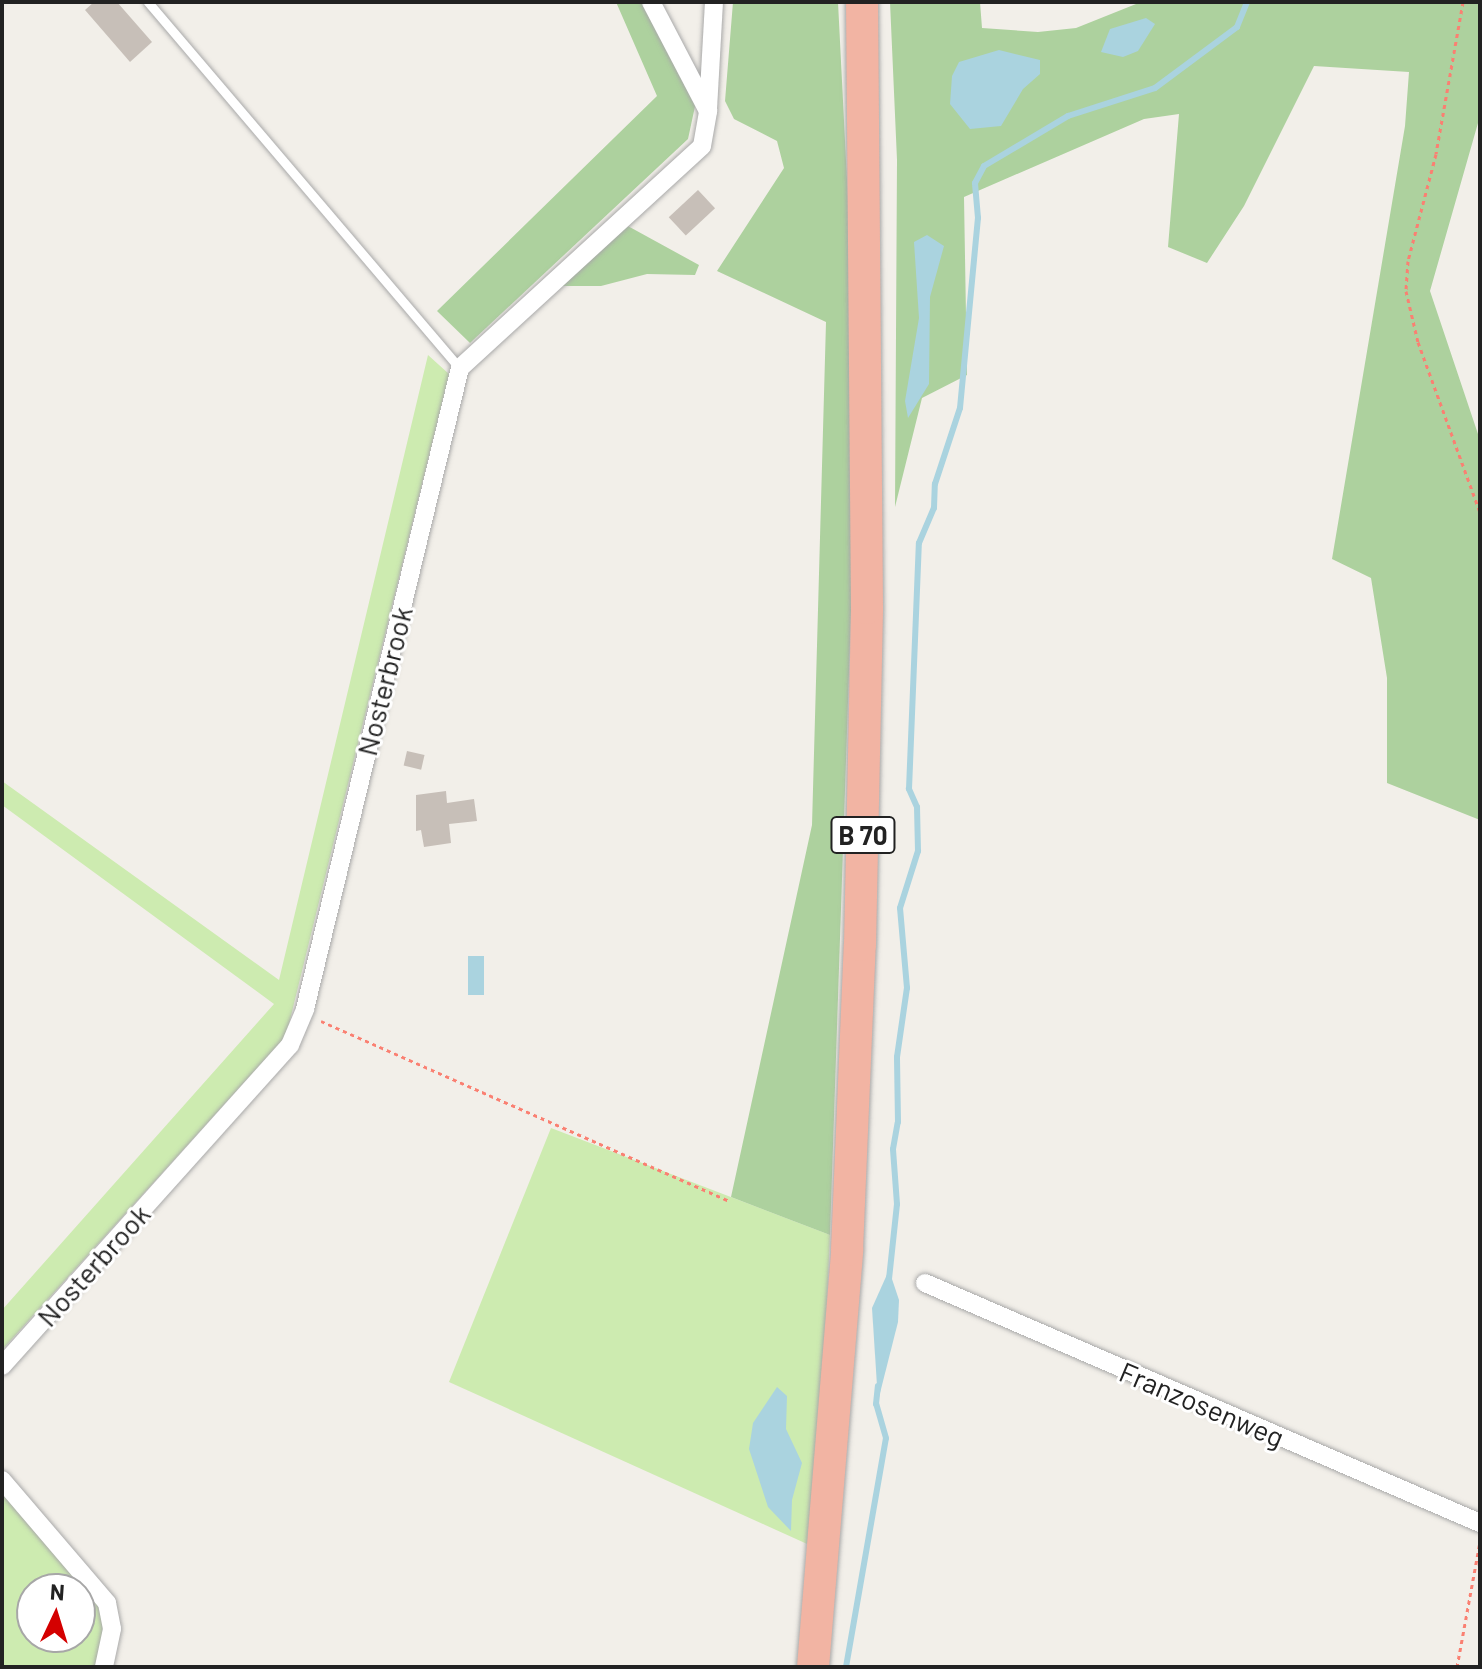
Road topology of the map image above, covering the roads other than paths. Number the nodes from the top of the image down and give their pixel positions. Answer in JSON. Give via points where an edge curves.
{"nodes":[{"id":1,"x":148,"y":2,"type":"edge"},
{"id":2,"x":651,"y":2,"type":"edge"},
{"id":3,"x":714,"y":2,"type":"edge"},
{"id":4,"x":862,"y":2,"type":"edge"},
{"id":5,"x":708,"y":111,"type":"junction"},
{"id":6,"x":460,"y":368,"type":"junction"},
{"id":7,"x":925,"y":1283,"type":"dead end"},
{"id":8,"x":2,"y":1366,"type":"edge"},
{"id":9,"x":2,"y":1480,"type":"edge"},
{"id":10,"x":1480,"y":1523,"type":"edge"},
{"id":11,"x":104,"y":1667,"type":"edge"},
{"id":12,"x":813,"y":1667,"type":"edge"}],
"edges":[{"from":1,"to":6,"type":"lane"},
{"from":2,"to":5,"type":"street"},
{"from":3,"to":5,"type":"street"},
{"from":4,"to":12,"type":"highway","number":"B 70","via":[[867,608],[860,945],[846,1265]]},
{"from":5,"to":6,"type":"street","via":[[702,146]]},
{"from":6,"to":8,"type":"street","name":"Nosterbrook","via":[[303,1014],[290,1045]]},
{"from":7,"to":10,"type":"street","name":"Franzosenweg"},
{"from":9,"to":11,"type":"street","via":[[107,1603],[112,1629]]}]}
